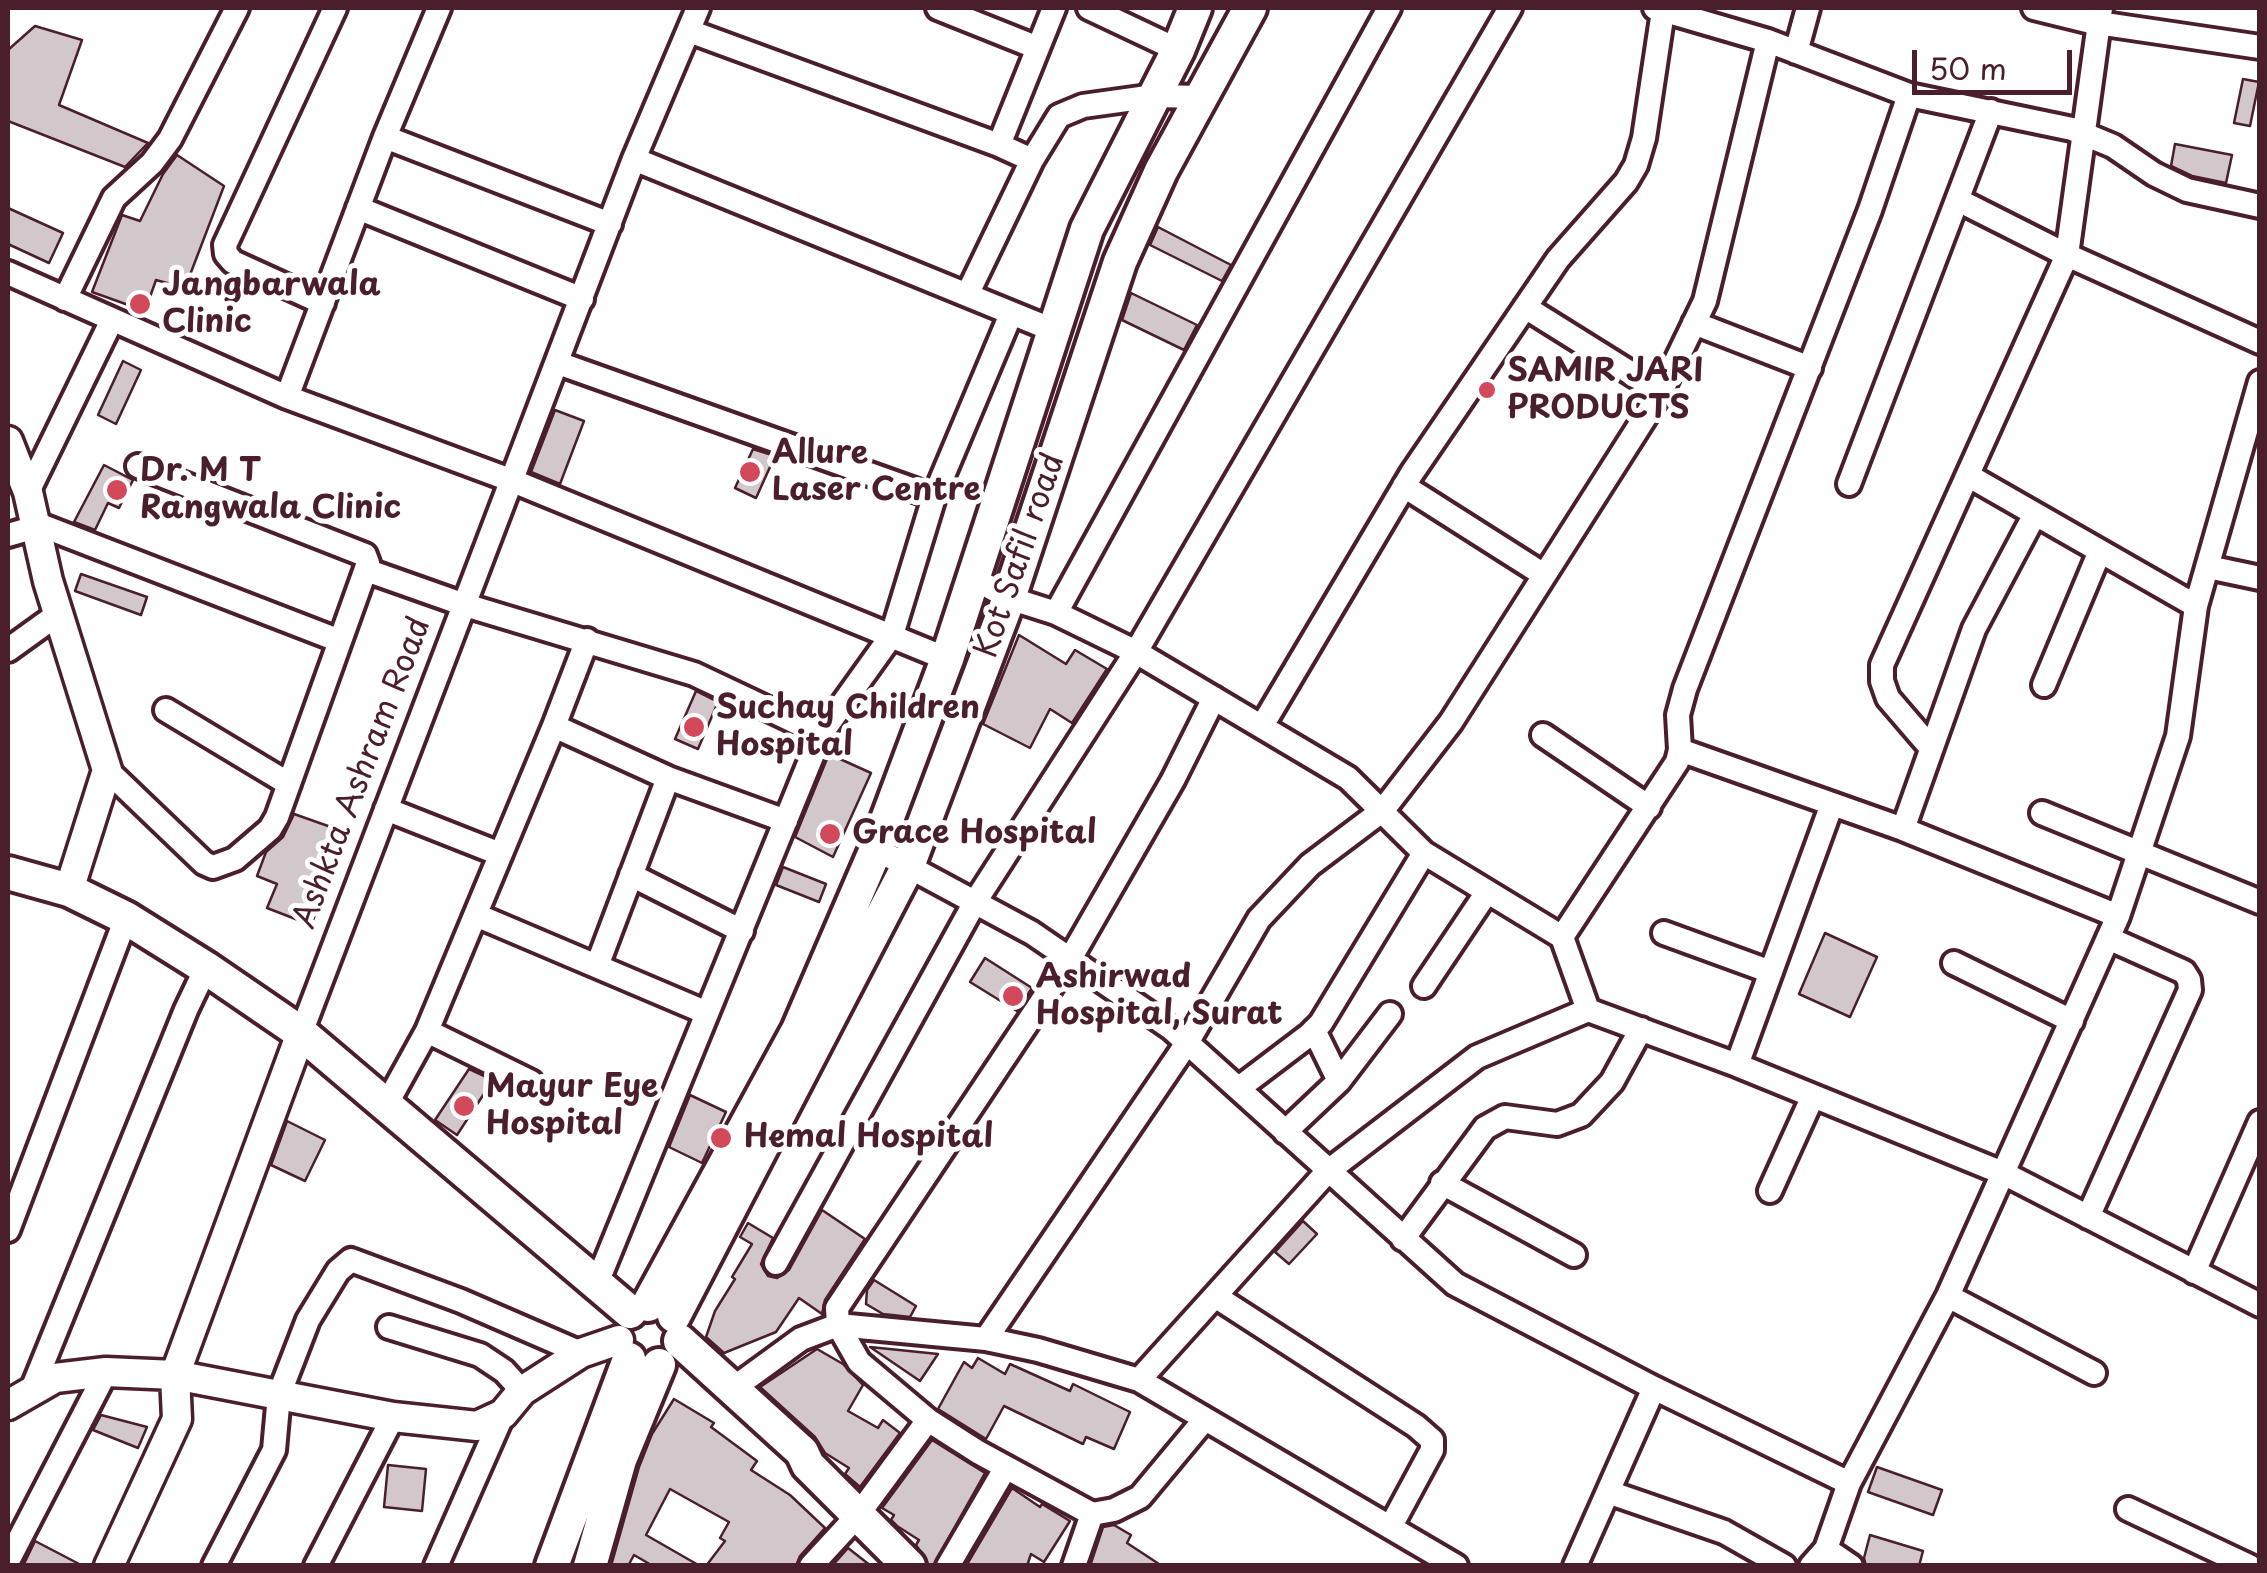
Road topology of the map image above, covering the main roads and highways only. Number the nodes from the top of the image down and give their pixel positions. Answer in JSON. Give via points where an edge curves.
{"nodes":[{"id":1,"x":1195,"y":8,"type":"edge"},
{"id":2,"x":1250,"y":8,"type":"edge"},
{"id":3,"x":8,"y":872,"type":"edge"},
{"id":4,"x":651,"y":1337,"type":"junction"},
{"id":5,"x":808,"y":1465,"type":"junction"},
{"id":6,"x":552,"y":1566,"type":"edge"},
{"id":7,"x":590,"y":1566,"type":"edge"},
{"id":8,"x":909,"y":1566,"type":"edge"}],
"edges":[{"from":1,"to":4,"type":"main road","name":"Kot Safil road","via":[[1088,229],[947,660],[876,848],[798,1030]]},
{"from":2,"to":4,"type":"main road","name":"Kot Safil road","via":[[1160,171],[1120,262],[1008,598],[908,866]]},
{"from":3,"to":4,"type":"main road","via":[[70,890],[126,918],[302,1033],[597,1283]]},
{"from":4,"to":5,"type":"main road","via":[[731,1390],[802,1452]]},
{"from":4,"to":5,"type":"main road","via":[[794,1463]]},
{"from":4,"to":6,"type":"main road","name":"Kot Safil road"},
{"from":4,"to":7,"type":"main road","name":"Kot Safil road"},
{"from":5,"to":8,"type":"main road"}]}
